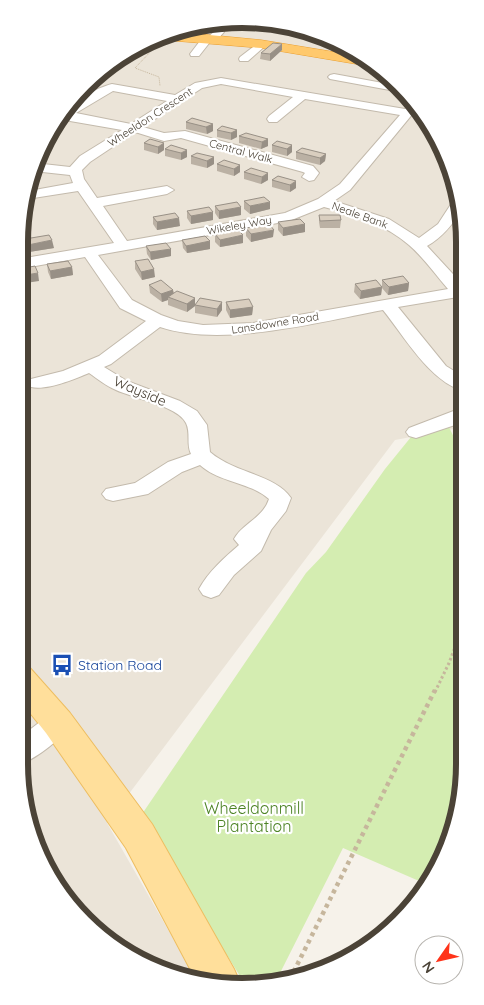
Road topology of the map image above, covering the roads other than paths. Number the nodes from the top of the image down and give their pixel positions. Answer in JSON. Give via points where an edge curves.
{"nodes":[{"id":1,"x":232,"y":29,"type":"dead end"},
{"id":2,"x":213,"y":34,"type":"edge"},
{"id":3,"x":188,"y":35,"type":"edge"},
{"id":4,"x":261,"y":44,"type":"junction"},
{"id":5,"x":195,"y":54,"type":"dead end"},
{"id":6,"x":244,"y":60,"type":"dead end"},
{"id":7,"x":355,"y":60,"type":"edge"},
{"id":8,"x":334,"y":77,"type":"dead end"},
{"id":9,"x":101,"y":81,"type":"edge"},
{"id":10,"x":109,"y":88,"type":"junction"},
{"id":11,"x":391,"y":88,"type":"edge"},
{"id":12,"x":304,"y":94,"type":"junction"},
{"id":13,"x":177,"y":99,"type":"junction"},
{"id":14,"x":409,"y":107,"type":"edge"},
{"id":15,"x":73,"y":110,"type":"edge"},
{"id":16,"x":411,"y":110,"type":"edge"},
{"id":17,"x":69,"y":115,"type":"edge"},
{"id":18,"x":273,"y":119,"type":"dead end"},
{"id":19,"x":132,"y":128,"type":"junction"},
{"id":20,"x":164,"y":137,"type":"junction"},
{"id":21,"x":176,"y":147,"type":"edge"},
{"id":22,"x":41,"y":168,"type":"edge"},
{"id":23,"x":75,"y":172,"type":"junction"},
{"id":24,"x":82,"y":186,"type":"junction"},
{"id":25,"x":345,"y":186,"type":"junction"},
{"id":26,"x":167,"y":190,"type":"dead end"},
{"id":27,"x":33,"y":194,"type":"edge"},
{"id":28,"x":323,"y":202,"type":"junction"},
{"id":29,"x":93,"y":203,"type":"junction"},
{"id":30,"x":454,"y":210,"type":"edge"},
{"id":31,"x":123,"y":245,"type":"junction"},
{"id":32,"x":418,"y":245,"type":"junction"},
{"id":33,"x":88,"y":251,"type":"junction"},
{"id":34,"x":28,"y":262,"type":"edge"},
{"id":35,"x":456,"y":286,"type":"edge"},
{"id":36,"x":456,"y":293,"type":"edge"},
{"id":37,"x":387,"y":304,"type":"junction"},
{"id":38,"x":158,"y":320,"type":"junction"},
{"id":39,"x":91,"y":366,"type":"junction"},
{"id":40,"x":456,"y":381,"type":"edge"},
{"id":41,"x":38,"y":383,"type":"dead end"},
{"id":42,"x":456,"y":418,"type":"edge"},
{"id":43,"x":416,"y":432,"type":"dead end"},
{"id":44,"x":203,"y":457,"type":"junction"},
{"id":45,"x":113,"y":494,"type":"dead end"},
{"id":46,"x":211,"y":588,"type":"dead end"},
{"id":47,"x":28,"y":688,"type":"edge"},
{"id":48,"x":58,"y":723,"type":"junction"},
{"id":49,"x":28,"y":746,"type":"edge"},
{"id":50,"x":216,"y":976,"type":"edge"}],
"edges":[{"from":1,"to":2,"type":"street"},
{"from":2,"to":3,"type":"highway"},
{"from":2,"to":4,"type":"highway"},
{"from":2,"to":5,"type":"street"},
{"from":4,"to":6,"type":"street"},
{"from":4,"to":7,"type":"highway"},
{"from":8,"to":11,"type":"street"},
{"from":9,"to":10,"type":"street"},
{"from":10,"to":13,"type":"street"},
{"from":10,"to":15,"type":"street","name":"Central Walk"},
{"from":12,"to":13,"type":"street","name":"Wheeldon Crescent","via":[[221,81],[199,85]]},
{"from":12,"to":14,"type":"street","name":"Wheeldon Crescent"},
{"from":12,"to":18,"type":"street"},
{"from":13,"to":19,"type":"street","name":"Wheeldon Crescent"},
{"from":16,"to":25,"type":"street","name":"Wikeley Way"},
{"from":17,"to":19,"type":"street","name":"Central Walk"},
{"from":19,"to":20,"type":"street","name":"Central Walk"},
{"from":19,"to":23,"type":"street","name":"Wheeldon Crescent","via":[[85,159]]},
{"from":20,"to":21,"type":"street","name":"Central Walk","via":[[162,141]]},
{"from":20,"to":25,"type":"street","name":"Central Walk","via":[[181,134],[308,169],[312,173],[302,179]]},
{"from":22,"to":23,"type":"street"},
{"from":23,"to":24,"type":"street"},
{"from":24,"to":27,"type":"street"},
{"from":24,"to":29,"type":"street"},
{"from":25,"to":28,"type":"street","name":"Wikeley Way"},
{"from":26,"to":29,"type":"street"},
{"from":28,"to":31,"type":"street","name":"Wikeley Way","via":[[288,216]]},
{"from":28,"to":32,"type":"street","name":"Neale Bank","via":[[370,217]]},
{"from":29,"to":31,"type":"street"},
{"from":30,"to":32,"type":"street","via":[[443,228]]},
{"from":31,"to":33,"type":"street","name":"Wikeley Way"},
{"from":32,"to":35,"type":"street","name":"Neale Bank"},
{"from":33,"to":34,"type":"street","name":"Wikeley Way"},
{"from":33,"to":38,"type":"street","name":"Lansdowne Road","via":[[126,304]]},
{"from":36,"to":37,"type":"street","name":"Lansdowne Road"},
{"from":37,"to":38,"type":"street","name":"Lansdowne Road","via":[[227,331],[175,326]]},
{"from":37,"to":40,"type":"street","via":[[440,370]]},
{"from":38,"to":39,"type":"street","name":"Wayside","via":[[105,360]]},
{"from":39,"to":41,"type":"street","name":"Wayside"},
{"from":39,"to":44,"type":"street","name":"Wayside","via":[[120,385],[190,415],[199,426],[199,452]]},
{"from":42,"to":43,"type":"street"},
{"from":44,"to":45,"type":"street","via":[[175,467],[141,489]]},
{"from":44,"to":46,"type":"street","via":[[226,472],[269,489],[280,498],[275,512],[252,533],[258,539],[254,545],[226,569]]},
{"from":47,"to":48,"type":"main road"},
{"from":48,"to":49,"type":"street"},
{"from":48,"to":50,"type":"main road","via":[[139,836]]}]}
